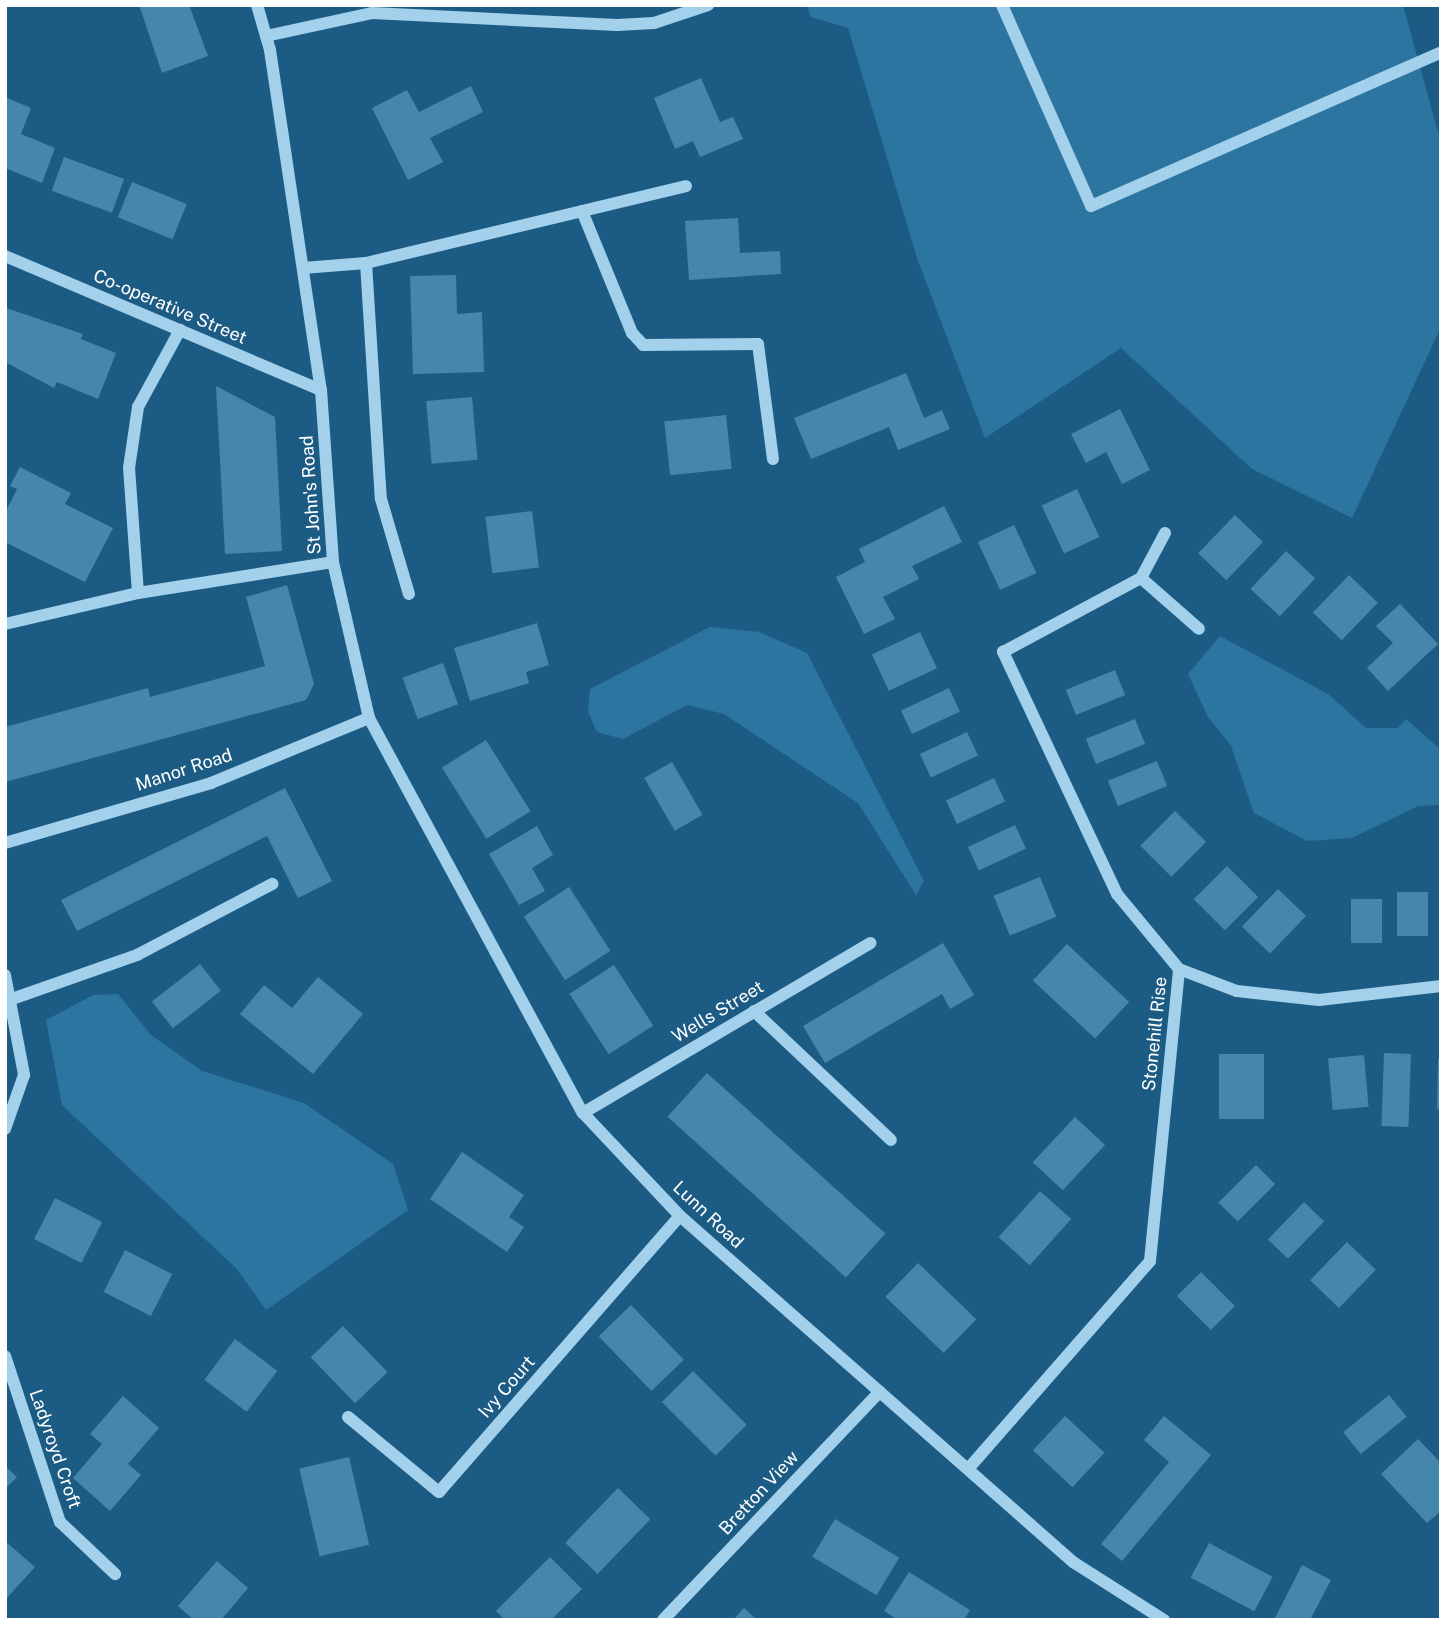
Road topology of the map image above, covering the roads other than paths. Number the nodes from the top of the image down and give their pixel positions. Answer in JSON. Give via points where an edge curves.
{"nodes":[{"id":1,"x":257,"y":5,"type":"edge"},
{"id":2,"x":708,"y":5,"type":"edge"},
{"id":3,"x":1002,"y":5,"type":"edge"},
{"id":4,"x":266,"y":36,"type":"junction"},
{"id":5,"x":1441,"y":52,"type":"edge"},
{"id":6,"x":687,"y":186,"type":"dead end"},
{"id":7,"x":582,"y":212,"type":"junction"},
{"id":8,"x":5,"y":256,"type":"edge"},
{"id":9,"x":366,"y":263,"type":"junction"},
{"id":10,"x":303,"y":268,"type":"junction"},
{"id":11,"x":180,"y":330,"type":"junction"},
{"id":12,"x":321,"y":390,"type":"junction"},
{"id":13,"x":773,"y":459,"type":"dead end"},
{"id":14,"x":1165,"y":533,"type":"dead end"},
{"id":15,"x":333,"y":562,"type":"junction"},
{"id":16,"x":1141,"y":578,"type":"junction"},
{"id":17,"x":138,"y":593,"type":"junction"},
{"id":18,"x":409,"y":594,"type":"dead end"},
{"id":19,"x":5,"y":624,"type":"edge"},
{"id":20,"x":1199,"y":629,"type":"dead end"},
{"id":21,"x":369,"y":718,"type":"junction"},
{"id":22,"x":5,"y":843,"type":"edge"},
{"id":23,"x":272,"y":884,"type":"dead end"},
{"id":24,"x":871,"y":943,"type":"dead end"},
{"id":25,"x":1179,"y":969,"type":"junction"},
{"id":26,"x":5,"y":975,"type":"edge"},
{"id":27,"x":1441,"y":986,"type":"edge"},
{"id":28,"x":12,"y":999,"type":"junction"},
{"id":29,"x":754,"y":1011,"type":"junction"},
{"id":30,"x":583,"y":1113,"type":"junction"},
{"id":31,"x":5,"y":1129,"type":"edge"},
{"id":32,"x":891,"y":1140,"type":"dead end"},
{"id":33,"x":680,"y":1216,"type":"junction"},
{"id":34,"x":5,"y":1356,"type":"edge"},
{"id":35,"x":880,"y":1391,"type":"junction"},
{"id":36,"x":348,"y":1417,"type":"dead end"},
{"id":37,"x":968,"y":1469,"type":"junction"},
{"id":38,"x":116,"y":1574,"type":"dead end"},
{"id":39,"x":663,"y":1620,"type":"edge"},
{"id":40,"x":1164,"y":1620,"type":"edge"}],
"edges":[{"from":1,"to":4,"type":"street","name":"St John's Road"},
{"from":2,"to":4,"type":"street","via":[[654,23],[617,25],[372,13]]},
{"from":3,"to":5,"type":"street","via":[[1091,206]]},
{"from":4,"to":10,"type":"street","name":"St John's Road"},
{"from":6,"to":7,"type":"street"},
{"from":7,"to":9,"type":"street"},
{"from":7,"to":13,"type":"street","via":[[632,333],[643,345],[758,344]]},
{"from":8,"to":11,"type":"street","name":"Co-operative Street"},
{"from":9,"to":10,"type":"street"},
{"from":9,"to":18,"type":"street","via":[[381,499]]},
{"from":10,"to":12,"type":"street","name":"St John's Road"},
{"from":11,"to":12,"type":"street","name":"Co-operative Street"},
{"from":11,"to":17,"type":"street","via":[[138,407],[129,468]]},
{"from":12,"to":15,"type":"street","name":"St John's Road"},
{"from":14,"to":16,"type":"street"},
{"from":15,"to":17,"type":"street"},
{"from":15,"to":21,"type":"street","name":"St John's Road"},
{"from":16,"to":20,"type":"street"},
{"from":16,"to":25,"type":"street","name":"Stonehill Rise","via":[[1003,652],[1117,894]]},
{"from":17,"to":19,"type":"street"},
{"from":21,"to":22,"type":"street","name":"Manor Road","via":[[211,783]]},
{"from":21,"to":30,"type":"street","name":"Lunn Road"},
{"from":23,"to":28,"type":"street","via":[[137,956]]},
{"from":24,"to":29,"type":"street","name":"Wells Street"},
{"from":25,"to":27,"type":"street","via":[[1237,991],[1318,1000]]},
{"from":25,"to":37,"type":"street","name":"Stonehill Rise","via":[[1150,1261]]},
{"from":26,"to":28,"type":"street"},
{"from":28,"to":31,"type":"street","via":[[24,1075]]},
{"from":29,"to":30,"type":"street","name":"Wells Street"},
{"from":29,"to":32,"type":"street"},
{"from":30,"to":33,"type":"street","name":"Lunn Road"},
{"from":33,"to":35,"type":"street","name":"Lunn Road"},
{"from":33,"to":36,"type":"street","name":"Ivy Court","via":[[439,1492]]},
{"from":34,"to":38,"type":"street","name":"Ladyroyd Croft","via":[[60,1522]]},
{"from":35,"to":37,"type":"street","name":"Lunn Road"},
{"from":35,"to":39,"type":"street","name":"Bretton View"},
{"from":37,"to":40,"type":"street","name":"Lunn Road","via":[[1073,1562]]}]}
